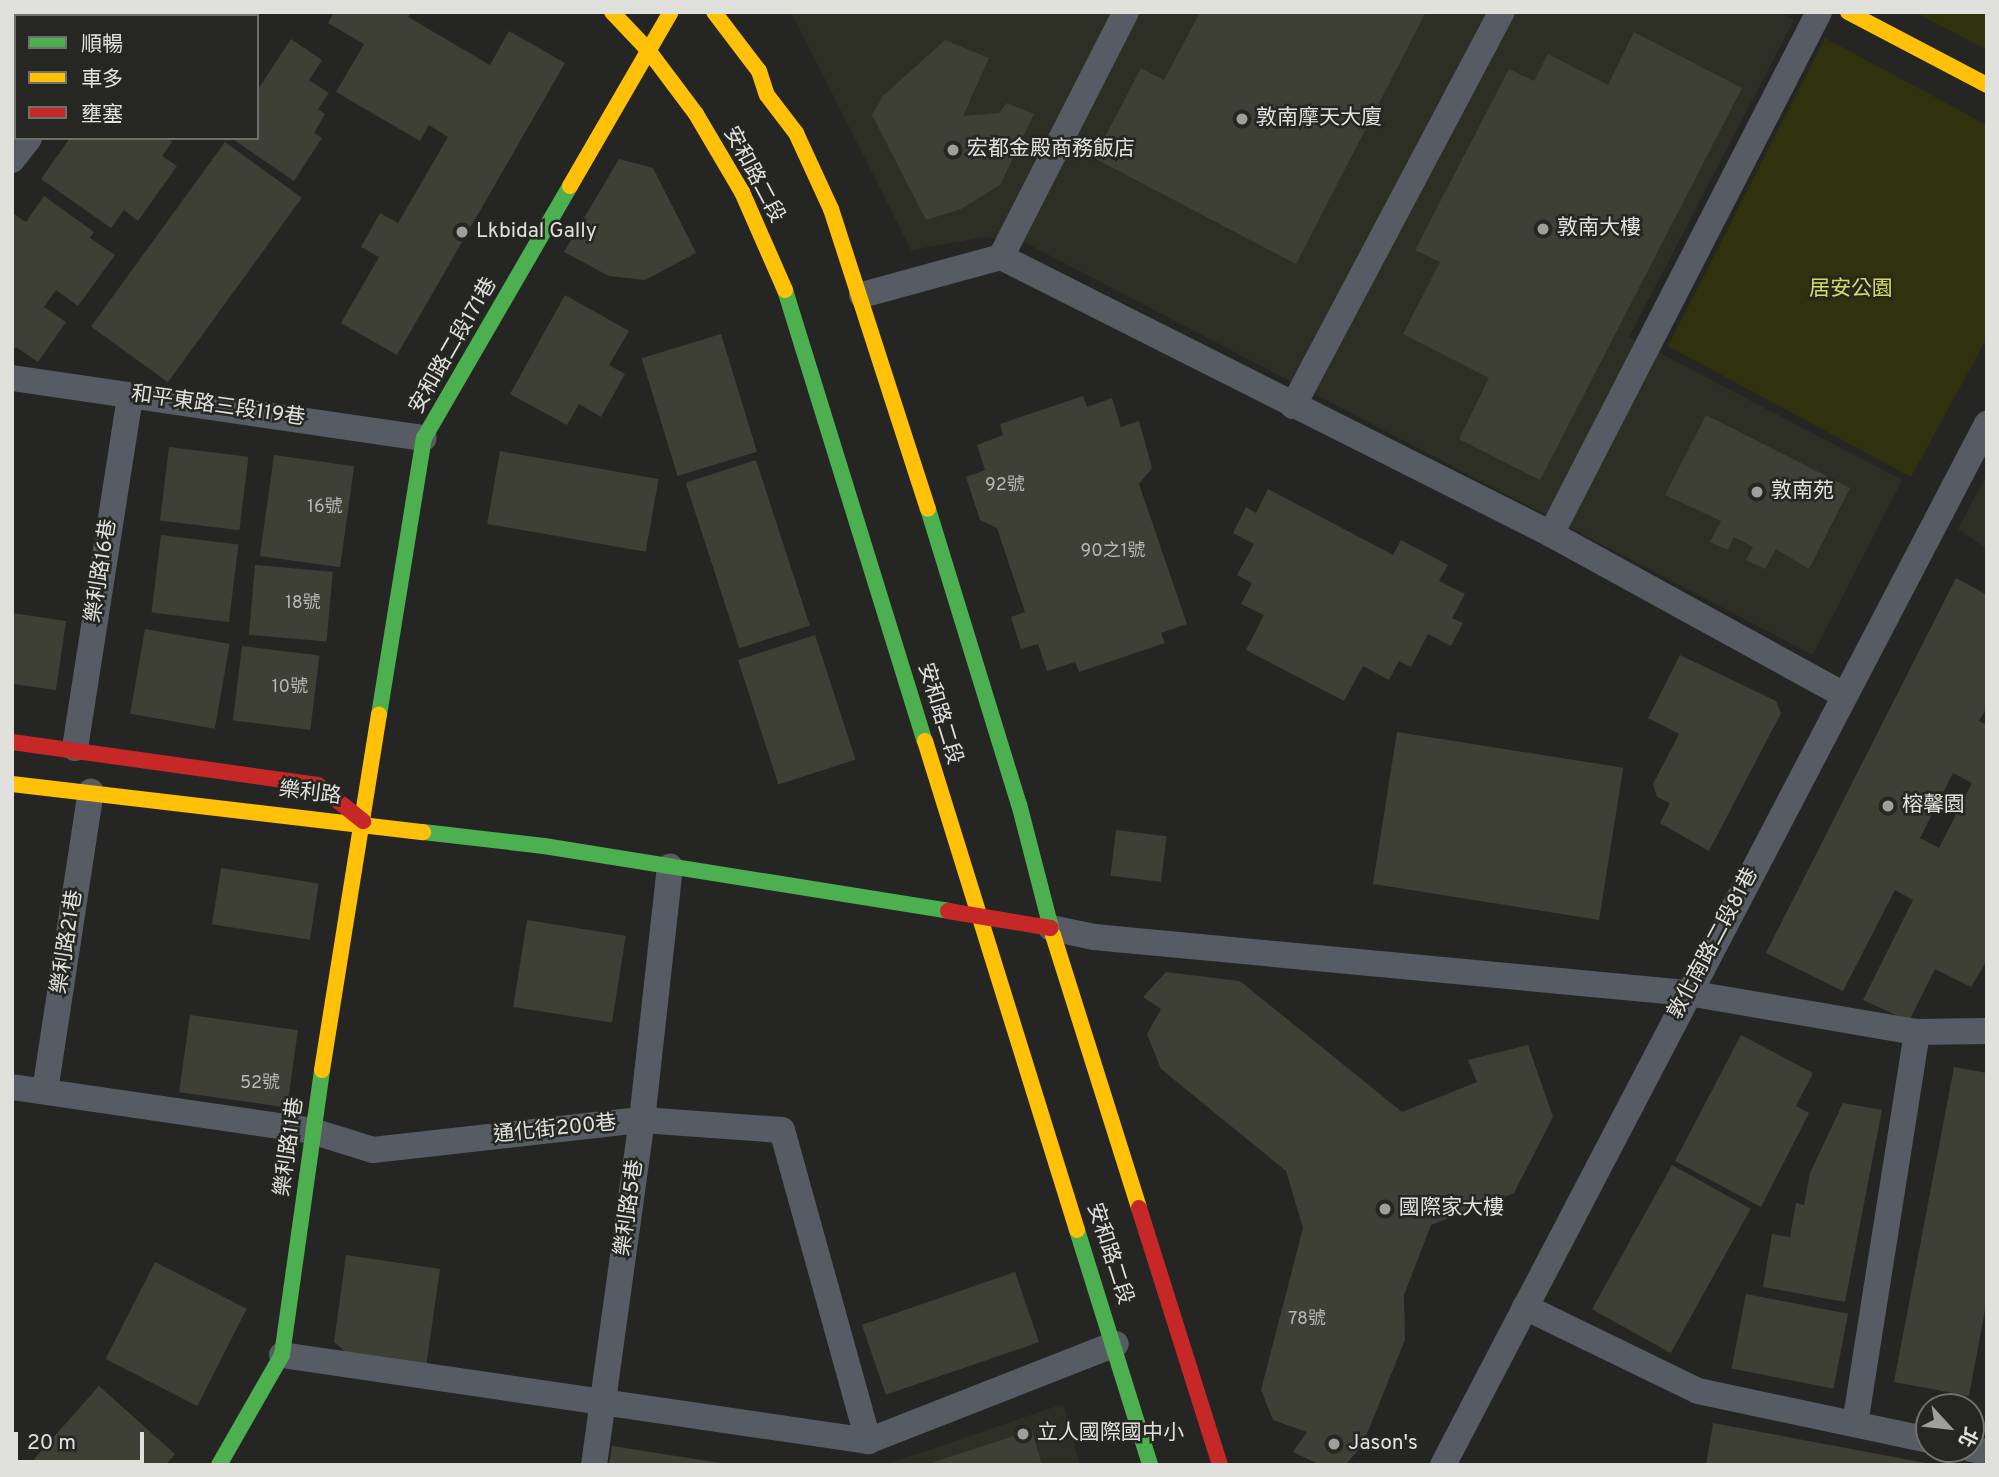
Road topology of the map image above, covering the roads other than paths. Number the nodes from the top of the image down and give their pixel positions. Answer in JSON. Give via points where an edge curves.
{"nodes":[{"id":1,"x":612,"y":12,"type":"edge"},
{"id":2,"x":671,"y":12,"type":"edge"},
{"id":3,"x":715,"y":12,"type":"edge"},
{"id":4,"x":1126,"y":12,"type":"edge"},
{"id":5,"x":1502,"y":12,"type":"edge"},
{"id":6,"x":1819,"y":12,"type":"edge"},
{"id":7,"x":1848,"y":12,"type":"edge"},
{"id":8,"x":648,"y":50,"type":"junction"},
{"id":9,"x":1987,"y":85,"type":"edge"},
{"id":10,"x":27,"y":140,"type":"edge"},
{"id":11,"x":12,"y":160,"type":"edge"},
{"id":12,"x":1002,"y":257,"type":"junction"},
{"id":13,"x":862,"y":295,"type":"junction"},
{"id":14,"x":12,"y":378,"type":"edge"},
{"id":15,"x":130,"y":395,"type":"junction"},
{"id":16,"x":1293,"y":406,"type":"junction"},
{"id":17,"x":1987,"y":424,"type":"edge"},
{"id":18,"x":424,"y":438,"type":"junction"},
{"id":19,"x":1551,"y":534,"type":"junction"},
{"id":20,"x":1844,"y":695,"type":"junction"},
{"id":21,"x":12,"y":742,"type":"edge"},
{"id":22,"x":75,"y":748,"type":"junction"},
{"id":23,"x":12,"y":784,"type":"edge"},
{"id":24,"x":91,"y":792,"type":"junction"},
{"id":25,"x":363,"y":821,"type":"junction"},
{"id":26,"x":670,"y":867,"type":"junction"},
{"id":27,"x":982,"y":920,"type":"junction"},
{"id":28,"x":1051,"y":928,"type":"junction"},
{"id":29,"x":1688,"y":993,"type":"junction"},
{"id":30,"x":1987,"y":1031,"type":"edge"},
{"id":31,"x":1917,"y":1032,"type":"junction"},
{"id":32,"x":12,"y":1087,"type":"edge"},
{"id":33,"x":45,"y":1091,"type":"junction"},
{"id":34,"x":642,"y":1120,"type":"junction"},
{"id":35,"x":312,"y":1131,"type":"junction"},
{"id":36,"x":1525,"y":1307,"type":"junction"},
{"id":37,"x":1116,"y":1344,"type":"junction"},
{"id":38,"x":282,"y":1355,"type":"junction"},
{"id":39,"x":603,"y":1405,"type":"junction"},
{"id":40,"x":1855,"y":1424,"type":"junction"},
{"id":41,"x":1915,"y":1437,"type":"edge"},
{"id":42,"x":868,"y":1441,"type":"junction"},
{"id":43,"x":219,"y":1465,"type":"edge"},
{"id":44,"x":594,"y":1465,"type":"edge"},
{"id":45,"x":1150,"y":1465,"type":"edge"},
{"id":46,"x":1220,"y":1465,"type":"edge"},
{"id":47,"x":1443,"y":1465,"type":"edge"}],
"edges":[{"from":1,"to":8,"type":"street","name":"安和路二段"},
{"from":2,"to":8,"type":"street","name":"安和路二段171巷"},
{"from":3,"to":13,"type":"street","name":"安和路二段","via":[[759,71],[767,95],[796,133],[831,209]]},
{"from":4,"to":12,"type":"lane"},
{"from":5,"to":16,"type":"lane"},
{"from":6,"to":19,"type":"lane"},
{"from":7,"to":9,"type":"street"},
{"from":8,"to":18,"type":"street","name":"安和路二段171巷"},
{"from":8,"to":27,"type":"street","name":"安和路二段","via":[[696,114],[742,192],[786,292]]},
{"from":10,"to":11,"type":"lane"},
{"from":12,"to":13,"type":"lane"},
{"from":12,"to":16,"type":"lane"},
{"from":13,"to":28,"type":"street","name":"安和路二段","via":[[1019,804]]},
{"from":14,"to":15,"type":"lane","name":"和平東路三段119巷"},
{"from":15,"to":18,"type":"lane","name":"和平東路三段119巷"},
{"from":15,"to":22,"type":"lane","name":"樂利路16巷"},
{"from":16,"to":19,"type":"lane"},
{"from":17,"to":20,"type":"lane","name":"敦化南路二段81巷"},
{"from":18,"to":25,"type":"street","name":"安和路二段171巷"},
{"from":19,"to":20,"type":"lane"},
{"from":20,"to":29,"type":"lane","name":"敦化南路二段81巷"},
{"from":21,"to":22,"type":"street","name":"樂利路"},
{"from":22,"to":25,"type":"street","name":"樂利路","via":[[318,785]]},
{"from":23,"to":24,"type":"street","name":"樂利路"},
{"from":24,"to":25,"type":"street","name":"樂利路"},
{"from":24,"to":33,"type":"lane","name":"樂利路21巷"},
{"from":25,"to":26,"type":"street"},
{"from":25,"to":35,"type":"street","name":"樂利路11巷"},
{"from":26,"to":27,"type":"street"},
{"from":26,"to":34,"type":"lane","name":"樂利路5巷"},
{"from":27,"to":28,"type":"street"},
{"from":27,"to":37,"type":"street","name":"安和路二段"},
{"from":28,"to":29,"type":"lane","via":[[1094,937]]},
{"from":28,"to":46,"type":"street","name":"安和路二段"},
{"from":29,"to":31,"type":"lane"},
{"from":29,"to":36,"type":"lane","name":"敦化南路二段81巷"},
{"from":30,"to":31,"type":"lane"},
{"from":31,"to":40,"type":"lane"},
{"from":32,"to":33,"type":"lane","name":"通化街200巷"},
{"from":33,"to":35,"type":"lane","name":"通化街200巷"},
{"from":34,"to":35,"type":"lane","name":"通化街200巷","via":[[373,1150]]},
{"from":34,"to":39,"type":"lane","name":"樂利路5巷"},
{"from":34,"to":42,"type":"lane","name":"通化街200巷","via":[[782,1130]]},
{"from":35,"to":38,"type":"street","name":"樂利路11巷"},
{"from":36,"to":40,"type":"lane","via":[[1698,1391]]},
{"from":36,"to":47,"type":"lane","name":"敦化南路二段81巷"},
{"from":37,"to":42,"type":"lane"},
{"from":37,"to":45,"type":"street","name":"安和路二段"},
{"from":38,"to":39,"type":"lane"},
{"from":38,"to":43,"type":"street","name":"樂利路11巷"},
{"from":39,"to":42,"type":"lane"},
{"from":39,"to":44,"type":"lane","name":"樂利路5巷"},
{"from":40,"to":41,"type":"lane"}]}
